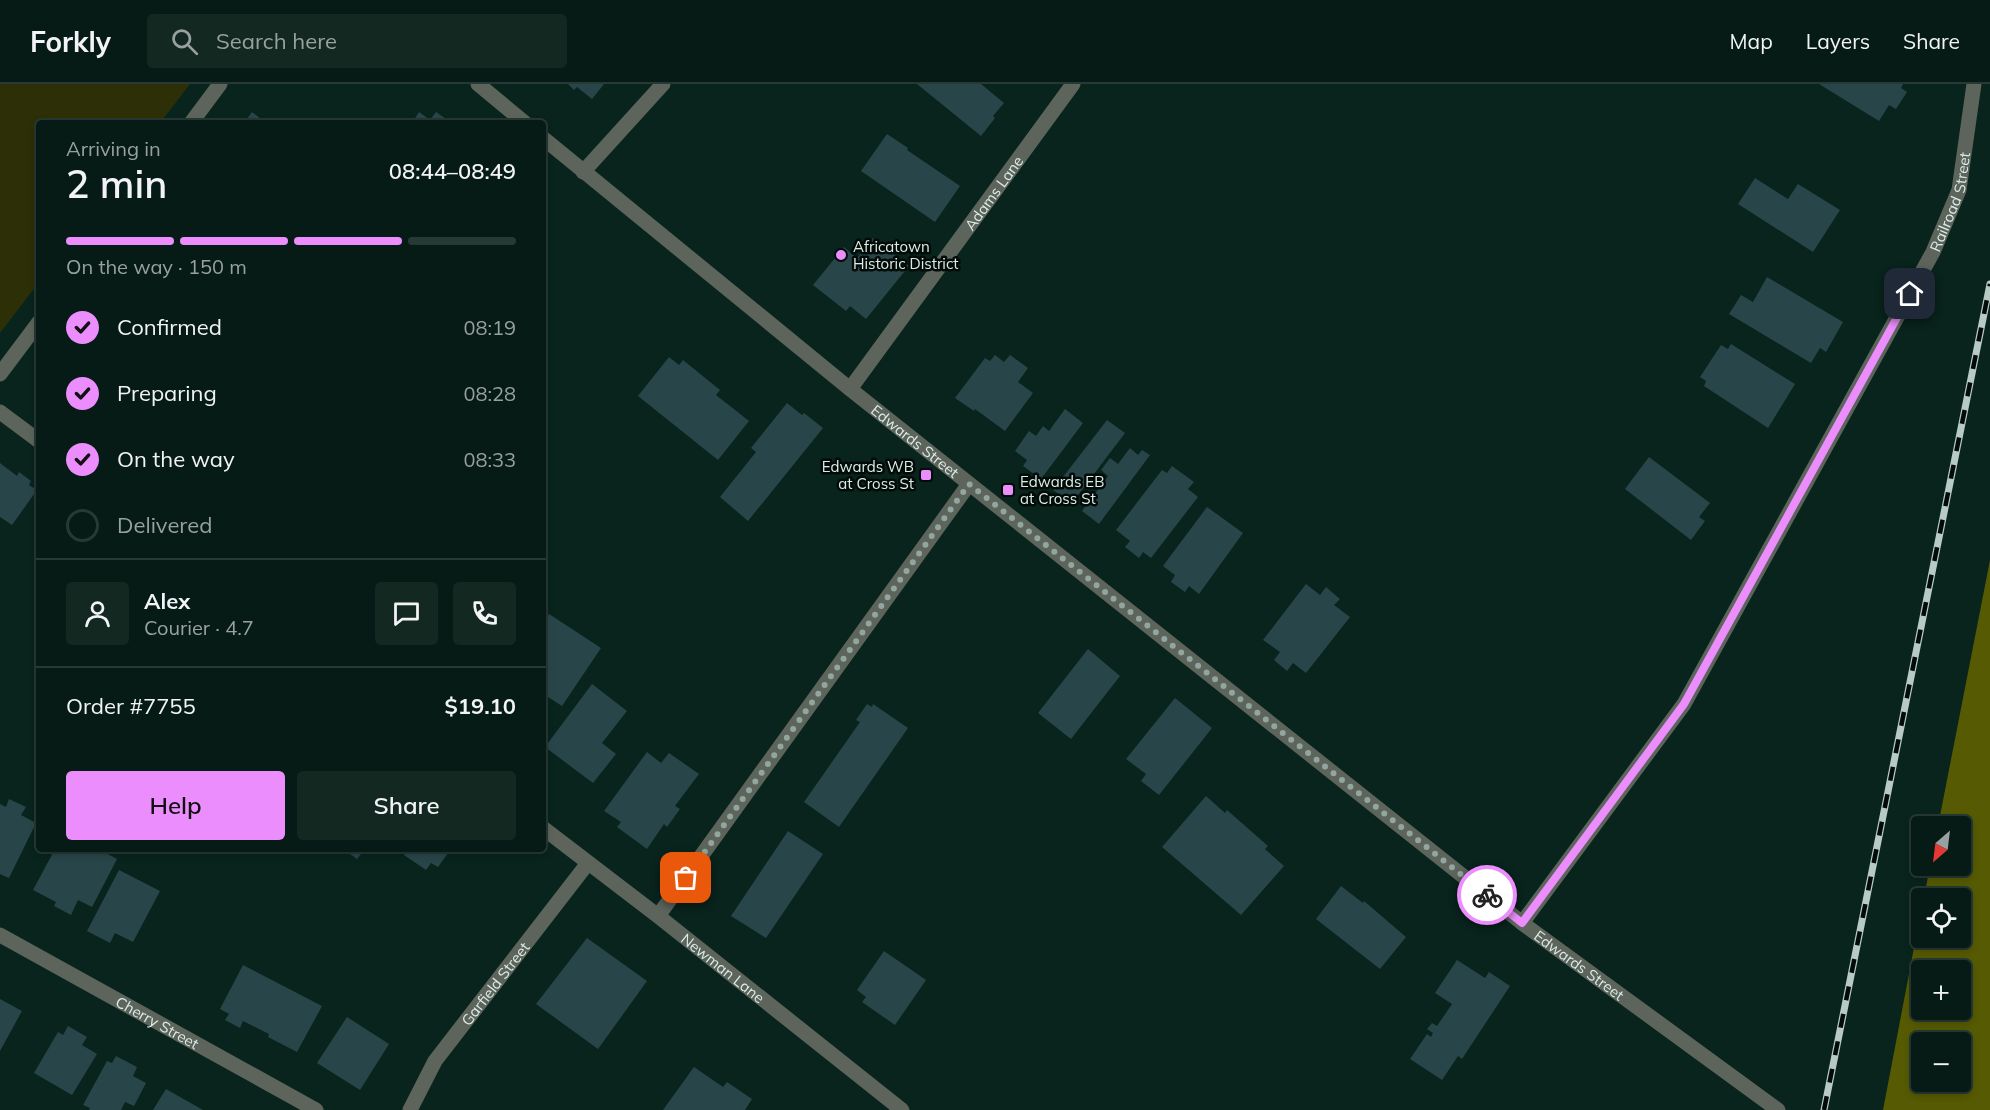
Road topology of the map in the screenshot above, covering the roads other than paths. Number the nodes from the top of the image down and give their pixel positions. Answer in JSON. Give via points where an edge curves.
{"nodes":[{"id":1,"x":220,"y":84,"type":"edge"},
{"id":2,"x":478,"y":84,"type":"edge"},
{"id":3,"x":663,"y":84,"type":"edge"},
{"id":4,"x":1073,"y":84,"type":"edge"},
{"id":5,"x":1974,"y":84,"type":"edge"},
{"id":6,"x":193,"y":120,"type":"edge"},
{"id":7,"x":521,"y":120,"type":"edge"},
{"id":8,"x":546,"y":141,"type":"edge"},
{"id":9,"x":583,"y":172,"type":"junction"},
{"id":10,"x":36,"y":326,"type":"edge"},
{"id":11,"x":0,"y":374,"type":"edge"},
{"id":12,"x":850,"y":390,"type":"junction"},
{"id":13,"x":0,"y":412,"type":"edge"},
{"id":14,"x":36,"y":439,"type":"edge"},
{"id":15,"x":969,"y":484,"type":"junction"},
{"id":16,"x":546,"y":830,"type":"edge"},
{"id":17,"x":588,"y":862,"type":"junction"},
{"id":18,"x":658,"y":916,"type":"junction"},
{"id":19,"x":1522,"y":923,"type":"junction"},
{"id":20,"x":0,"y":935,"type":"edge"},
{"id":21,"x":1773,"y":1108,"type":"edge"},
{"id":22,"x":316,"y":1110,"type":"edge"},
{"id":23,"x":410,"y":1110,"type":"edge"},
{"id":24,"x":902,"y":1110,"type":"edge"}],
"edges":[{"from":1,"to":6,"type":"street"},
{"from":2,"to":7,"type":"street"},
{"from":3,"to":9,"type":"street"},
{"from":4,"to":12,"type":"street","name":"Adams Lane"},
{"from":5,"to":19,"type":"street","name":"Railroad Street","via":[[1959,190],[1933,252],[1684,704]]},
{"from":8,"to":9,"type":"street","name":"Edwards Street"},
{"from":9,"to":12,"type":"street","name":"Edwards Street"},
{"from":10,"to":11,"type":"street"},
{"from":12,"to":15,"type":"street","name":"Edwards Street"},
{"from":13,"to":14,"type":"street"},
{"from":15,"to":18,"type":"street"},
{"from":15,"to":19,"type":"street","name":"Edwards Street"},
{"from":16,"to":17,"type":"street","name":"Newman Lane"},
{"from":17,"to":18,"type":"street","name":"Newman Lane"},
{"from":17,"to":23,"type":"street","name":"Garfield Street","via":[[435,1061]]},
{"from":18,"to":24,"type":"street","name":"Newman Lane"},
{"from":19,"to":21,"type":"street","name":"Edwards Street"},
{"from":20,"to":22,"type":"street","name":"Cherry Street"}]}
